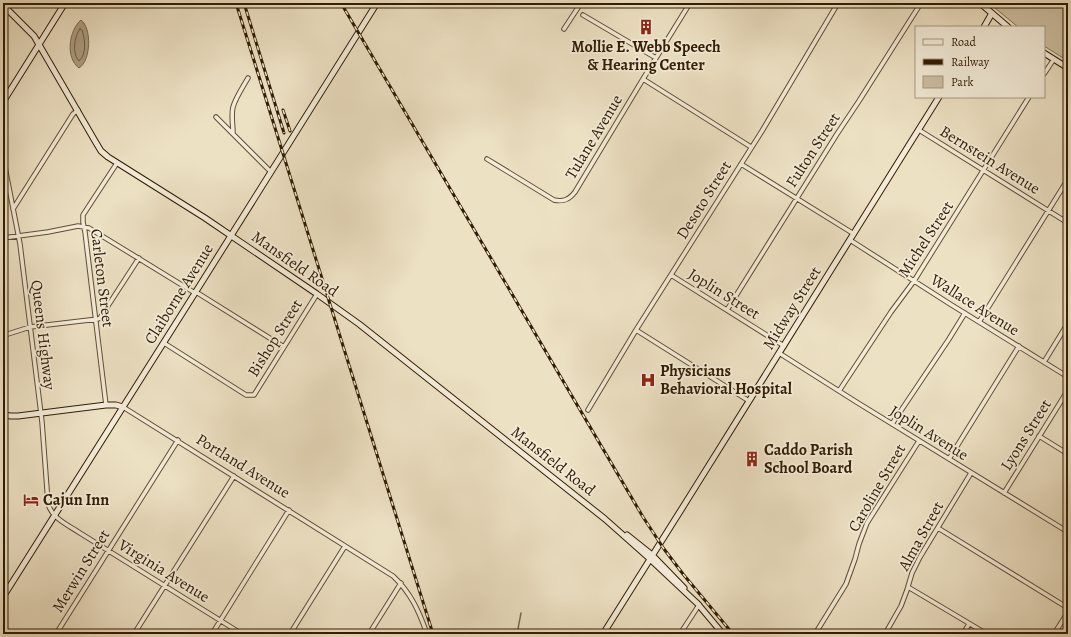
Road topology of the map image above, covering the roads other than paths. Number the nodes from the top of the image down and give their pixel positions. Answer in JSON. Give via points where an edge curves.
{"nodes":[{"id":1,"x":65,"y":3,"type":"edge"},
{"id":2,"x":377,"y":3,"type":"edge"},
{"id":3,"x":581,"y":3,"type":"edge"},
{"id":4,"x":690,"y":3,"type":"edge"},
{"id":5,"x":838,"y":3,"type":"edge"},
{"id":6,"x":921,"y":3,"type":"edge"},
{"id":7,"x":980,"y":3,"type":"edge"},
{"id":8,"x":3,"y":5,"type":"edge"},
{"id":9,"x":992,"y":14,"type":"junction"},
{"id":10,"x":583,"y":15,"type":"dead end"},
{"id":11,"x":985,"y":26,"type":"edge"},
{"id":12,"x":1007,"y":26,"type":"edge"},
{"id":13,"x":564,"y":29,"type":"dead end"},
{"id":14,"x":39,"y":44,"type":"junction"},
{"id":15,"x":1045,"y":54,"type":"edge"},
{"id":16,"x":656,"y":58,"type":"junction"},
{"id":17,"x":1054,"y":59,"type":"junction"},
{"id":18,"x":1068,"y":68,"type":"edge"},
{"id":19,"x":1045,"y":72,"type":"edge"},
{"id":20,"x":248,"y":78,"type":"dead end"},
{"id":21,"x":643,"y":79,"type":"junction"},
{"id":22,"x":939,"y":98,"type":"edge"},
{"id":23,"x":1028,"y":98,"type":"edge"},
{"id":24,"x":3,"y":102,"type":"edge"},
{"id":25,"x":78,"y":110,"type":"junction"},
{"id":26,"x":216,"y":117,"type":"dead end"},
{"id":27,"x":919,"y":130,"type":"junction"},
{"id":28,"x":233,"y":133,"type":"junction"},
{"id":29,"x":752,"y":147,"type":"junction"},
{"id":30,"x":3,"y":157,"type":"edge"},
{"id":31,"x":487,"y":159,"type":"dead end"},
{"id":32,"x":117,"y":163,"type":"junction"},
{"id":33,"x":741,"y":164,"type":"junction"},
{"id":34,"x":984,"y":171,"type":"junction"},
{"id":35,"x":271,"y":172,"type":"junction"},
{"id":36,"x":1068,"y":179,"type":"edge"},
{"id":37,"x":797,"y":198,"type":"junction"},
{"id":38,"x":13,"y":209,"type":"junction"},
{"id":39,"x":1049,"y":210,"type":"junction"},
{"id":40,"x":1068,"y":223,"type":"edge"},
{"id":41,"x":84,"y":226,"type":"junction"},
{"id":42,"x":854,"y":234,"type":"junction"},
{"id":43,"x":231,"y":235,"type":"junction"},
{"id":44,"x":18,"y":236,"type":"junction"},
{"id":45,"x":3,"y":238,"type":"edge"},
{"id":46,"x":850,"y":240,"type":"junction"},
{"id":47,"x":139,"y":258,"type":"junction"},
{"id":48,"x":671,"y":275,"type":"junction"},
{"id":49,"x":914,"y":281,"type":"junction"},
{"id":50,"x":196,"y":293,"type":"junction"},
{"id":51,"x":317,"y":294,"type":"junction"},
{"id":52,"x":727,"y":310,"type":"junction"},
{"id":53,"x":965,"y":313,"type":"junction"},
{"id":54,"x":95,"y":319,"type":"junction"},
{"id":55,"x":979,"y":322,"type":"junction"},
{"id":56,"x":1068,"y":323,"type":"edge"},
{"id":57,"x":30,"y":327,"type":"junction"},
{"id":58,"x":636,"y":330,"type":"junction"},
{"id":59,"x":8,"y":334,"type":"dead end"},
{"id":60,"x":164,"y":343,"type":"junction"},
{"id":61,"x":784,"y":346,"type":"junction"},
{"id":62,"x":1019,"y":346,"type":"junction"},
{"id":63,"x":284,"y":347,"type":"junction"},
{"id":64,"x":779,"y":353,"type":"junction"},
{"id":65,"x":1044,"y":362,"type":"junction"},
{"id":66,"x":1068,"y":377,"type":"edge"},
{"id":67,"x":1068,"y":390,"type":"edge"},
{"id":68,"x":838,"y":391,"type":"junction"},
{"id":69,"x":749,"y":401,"type":"junction"},
{"id":70,"x":106,"y":405,"type":"junction"},
{"id":71,"x":123,"y":406,"type":"junction"},
{"id":72,"x":588,"y":410,"type":"dead end"},
{"id":73,"x":41,"y":413,"type":"junction"},
{"id":74,"x":3,"y":415,"type":"edge"},
{"id":75,"x":892,"y":424,"type":"junction"},
{"id":76,"x":1040,"y":436,"type":"junction"},
{"id":77,"x":178,"y":440,"type":"junction"},
{"id":78,"x":919,"y":441,"type":"junction"},
{"id":79,"x":1068,"y":454,"type":"edge"},
{"id":80,"x":949,"y":459,"type":"junction"},
{"id":81,"x":972,"y":473,"type":"junction"},
{"id":82,"x":234,"y":476,"type":"junction"},
{"id":83,"x":1004,"y":493,"type":"junction"},
{"id":84,"x":289,"y":510,"type":"junction"},
{"id":85,"x":54,"y":516,"type":"junction"},
{"id":86,"x":938,"y":528,"type":"junction"},
{"id":87,"x":1068,"y":532,"type":"edge"},
{"id":88,"x":345,"y":546,"type":"junction"},
{"id":89,"x":108,"y":550,"type":"junction"},
{"id":90,"x":651,"y":557,"type":"junction"},
{"id":91,"x":401,"y":583,"type":"junction"},
{"id":92,"x":164,"y":586,"type":"junction"},
{"id":93,"x":908,"y":587,"type":"junction"},
{"id":94,"x":3,"y":597,"type":"edge"},
{"id":95,"x":699,"y":605,"type":"junction"},
{"id":96,"x":1068,"y":608,"type":"edge"},
{"id":97,"x":1068,"y":612,"type":"edge"},
{"id":98,"x":220,"y":621,"type":"junction"},
{"id":99,"x":969,"y":624,"type":"junction"},
{"id":100,"x":56,"y":634,"type":"edge"},
{"id":101,"x":134,"y":634,"type":"edge"},
{"id":102,"x":212,"y":634,"type":"edge"},
{"id":103,"x":242,"y":634,"type":"edge"},
{"id":104,"x":290,"y":634,"type":"edge"},
{"id":105,"x":369,"y":634,"type":"edge"},
{"id":106,"x":427,"y":634,"type":"edge"},
{"id":107,"x":603,"y":634,"type":"edge"},
{"id":108,"x":680,"y":634,"type":"edge"},
{"id":109,"x":723,"y":634,"type":"edge"},
{"id":110,"x":815,"y":634,"type":"edge"},
{"id":111,"x":885,"y":634,"type":"edge"},
{"id":112,"x":963,"y":634,"type":"edge"},
{"id":113,"x":987,"y":634,"type":"edge"},
{"id":114,"x":1054,"y":634,"type":"edge"}],
"edges":[{"from":1,"to":14,"type":"street"},
{"from":2,"to":35,"type":"street","name":"Claiborne Avenue"},
{"from":3,"to":13,"type":"street"},
{"from":4,"to":16,"type":"street","name":"Tulane Avenue"},
{"from":5,"to":29,"type":"street","name":"Desoto Street"},
{"from":6,"to":37,"type":"street","name":"Fulton Street"},
{"from":7,"to":9,"type":"street"},
{"from":8,"to":14,"type":"street","name":"Mansfield Road"},
{"from":9,"to":11,"type":"street"},
{"from":9,"to":12,"type":"street"},
{"from":10,"to":16,"type":"street"},
{"from":14,"to":24,"type":"street"},
{"from":14,"to":25,"type":"street","name":"Mansfield Road"},
{"from":15,"to":17,"type":"street"},
{"from":16,"to":21,"type":"street","name":"Tulane Avenue"},
{"from":17,"to":18,"type":"street"},
{"from":17,"to":19,"type":"street"},
{"from":20,"to":28,"type":"street","via":[[233,107]]},
{"from":21,"to":29,"type":"street"},
{"from":21,"to":31,"type":"street","name":"Tulane Avenue","via":[[572,197],[559,201],[550,198]]},
{"from":22,"to":27,"type":"street","name":"Midway Street"},
{"from":23,"to":34,"type":"street","name":"Michel Street"},
{"from":25,"to":32,"type":"street","name":"Mansfield Road","via":[[101,150]]},
{"from":25,"to":38,"type":"street"},
{"from":26,"to":28,"type":"street"},
{"from":27,"to":34,"type":"street","name":"Bernstein Avenue"},
{"from":27,"to":42,"type":"street","name":"Midway Street"},
{"from":28,"to":35,"type":"street"},
{"from":29,"to":33,"type":"street","name":"Desoto Street"},
{"from":30,"to":38,"type":"street","name":"Queens Highway"},
{"from":32,"to":41,"type":"street","name":"Carleton Street","via":[[84,215]]},
{"from":32,"to":43,"type":"street","name":"Mansfield Road"},
{"from":33,"to":37,"type":"street"},
{"from":33,"to":48,"type":"street","name":"Desoto Street"},
{"from":34,"to":39,"type":"street","name":"Bernstein Avenue"},
{"from":34,"to":49,"type":"street","name":"Michel Street"},
{"from":35,"to":43,"type":"street","name":"Claiborne Avenue"},
{"from":36,"to":39,"type":"street"},
{"from":37,"to":42,"type":"street"},
{"from":37,"to":52,"type":"street","name":"Fulton Street"},
{"from":38,"to":44,"type":"street","name":"Queens Highway"},
{"from":39,"to":40,"type":"street","name":"Bernstein Avenue"},
{"from":39,"to":55,"type":"street"},
{"from":41,"to":44,"type":"street"},
{"from":41,"to":47,"type":"street"},
{"from":41,"to":54,"type":"street","name":"Carleton Street"},
{"from":42,"to":46,"type":"street","name":"Midway Street"},
{"from":43,"to":50,"type":"street","name":"Claiborne Avenue"},
{"from":43,"to":51,"type":"street","name":"Mansfield Road"},
{"from":44,"to":45,"type":"street"},
{"from":44,"to":57,"type":"street","name":"Queens Highway"},
{"from":46,"to":49,"type":"street","name":"Wallace Avenue"},
{"from":46,"to":61,"type":"street","name":"Midway Street"},
{"from":47,"to":50,"type":"street"},
{"from":47,"to":54,"type":"street","via":[[103,315]]},
{"from":48,"to":52,"type":"street","name":"Joplin Street"},
{"from":48,"to":58,"type":"street","name":"Desoto Street"},
{"from":49,"to":53,"type":"street","name":"Wallace Avenue"},
{"from":49,"to":68,"type":"street","name":"Michel Street"},
{"from":50,"to":60,"type":"street","name":"Claiborne Avenue"},
{"from":50,"to":63,"type":"street"},
{"from":51,"to":63,"type":"street","name":"Bishop Street"},
{"from":51,"to":90,"type":"street","name":"Mansfield Road","via":[[618,528]]},
{"from":52,"to":61,"type":"street","name":"Joplin Street"},
{"from":53,"to":55,"type":"street","name":"Wallace Avenue"},
{"from":53,"to":75,"type":"street"},
{"from":54,"to":57,"type":"street"},
{"from":54,"to":70,"type":"street","name":"Carleton Street"},
{"from":55,"to":62,"type":"street","name":"Wallace Avenue"},
{"from":56,"to":65,"type":"street"},
{"from":57,"to":59,"type":"street"},
{"from":57,"to":73,"type":"street","name":"Queens Highway"},
{"from":58,"to":69,"type":"street"},
{"from":58,"to":72,"type":"street","name":"Desoto Street"},
{"from":60,"to":63,"type":"street","name":"Bishop Street","via":[[246,395],[254,395]]},
{"from":60,"to":71,"type":"street","name":"Claiborne Avenue"},
{"from":61,"to":64,"type":"street","name":"Midway Street"},
{"from":62,"to":65,"type":"street","name":"Wallace Avenue"},
{"from":62,"to":80,"type":"street"},
{"from":64,"to":68,"type":"street","name":"Joplin Avenue"},
{"from":64,"to":69,"type":"street","name":"Midway Street"},
{"from":65,"to":66,"type":"street","name":"Wallace Avenue"},
{"from":67,"to":76,"type":"street","name":"Lyons Street"},
{"from":68,"to":75,"type":"street","name":"Joplin Avenue"},
{"from":69,"to":90,"type":"street","name":"Midway Street"},
{"from":70,"to":71,"type":"street","name":"Portland Avenue"},
{"from":70,"to":73,"type":"street","name":"Portland Avenue"},
{"from":71,"to":77,"type":"street","name":"Portland Avenue"},
{"from":71,"to":85,"type":"street","name":"Claiborne Avenue"},
{"from":73,"to":74,"type":"street","name":"Portland Avenue"},
{"from":73,"to":85,"type":"street","name":"Queens Highway","via":[[48,503]]},
{"from":75,"to":78,"type":"street","name":"Joplin Avenue"},
{"from":76,"to":79,"type":"street"},
{"from":76,"to":83,"type":"street","name":"Lyons Street"},
{"from":77,"to":82,"type":"street","name":"Portland Avenue"},
{"from":77,"to":89,"type":"street","name":"Merwin Street"},
{"from":78,"to":80,"type":"street","name":"Joplin Avenue"},
{"from":78,"to":110,"type":"street","name":"Caroline Street","via":[[867,523],[846,584]]},
{"from":80,"to":81,"type":"street","name":"Joplin Avenue"},
{"from":81,"to":83,"type":"street","name":"Joplin Avenue"},
{"from":81,"to":86,"type":"street","name":"Alma Street"},
{"from":82,"to":84,"type":"street","name":"Portland Avenue"},
{"from":82,"to":92,"type":"street"},
{"from":83,"to":87,"type":"street","name":"Joplin Avenue"},
{"from":84,"to":88,"type":"street","name":"Portland Avenue"},
{"from":84,"to":98,"type":"street"},
{"from":85,"to":89,"type":"street","name":"Virginia Avenue"},
{"from":85,"to":94,"type":"street","name":"Claiborne Avenue"},
{"from":86,"to":93,"type":"street","name":"Alma Street","via":[[920,557]]},
{"from":86,"to":96,"type":"street"},
{"from":88,"to":91,"type":"street","name":"Portland Avenue"},
{"from":88,"to":104,"type":"street"},
{"from":89,"to":92,"type":"street","name":"Virginia Avenue"},
{"from":89,"to":100,"type":"street","name":"Merwin Street"},
{"from":90,"to":95,"type":"street","name":"Mansfield Road","via":[[679,581]]},
{"from":90,"to":107,"type":"street","name":"Midway Street"},
{"from":91,"to":105,"type":"street"},
{"from":91,"to":106,"type":"street","name":"Portland Avenue","via":[[412,598]]},
{"from":92,"to":98,"type":"street","name":"Virginia Avenue"},
{"from":92,"to":101,"type":"street"},
{"from":93,"to":99,"type":"street"},
{"from":93,"to":111,"type":"street","name":"Alma Street","via":[[898,613]]},
{"from":95,"to":108,"type":"street"},
{"from":95,"to":109,"type":"street","name":"Mansfield Road"},
{"from":97,"to":114,"type":"street"},
{"from":98,"to":102,"type":"street"},
{"from":98,"to":103,"type":"street","name":"Virginia Avenue"},
{"from":99,"to":112,"type":"street"},
{"from":99,"to":113,"type":"street"}]}
